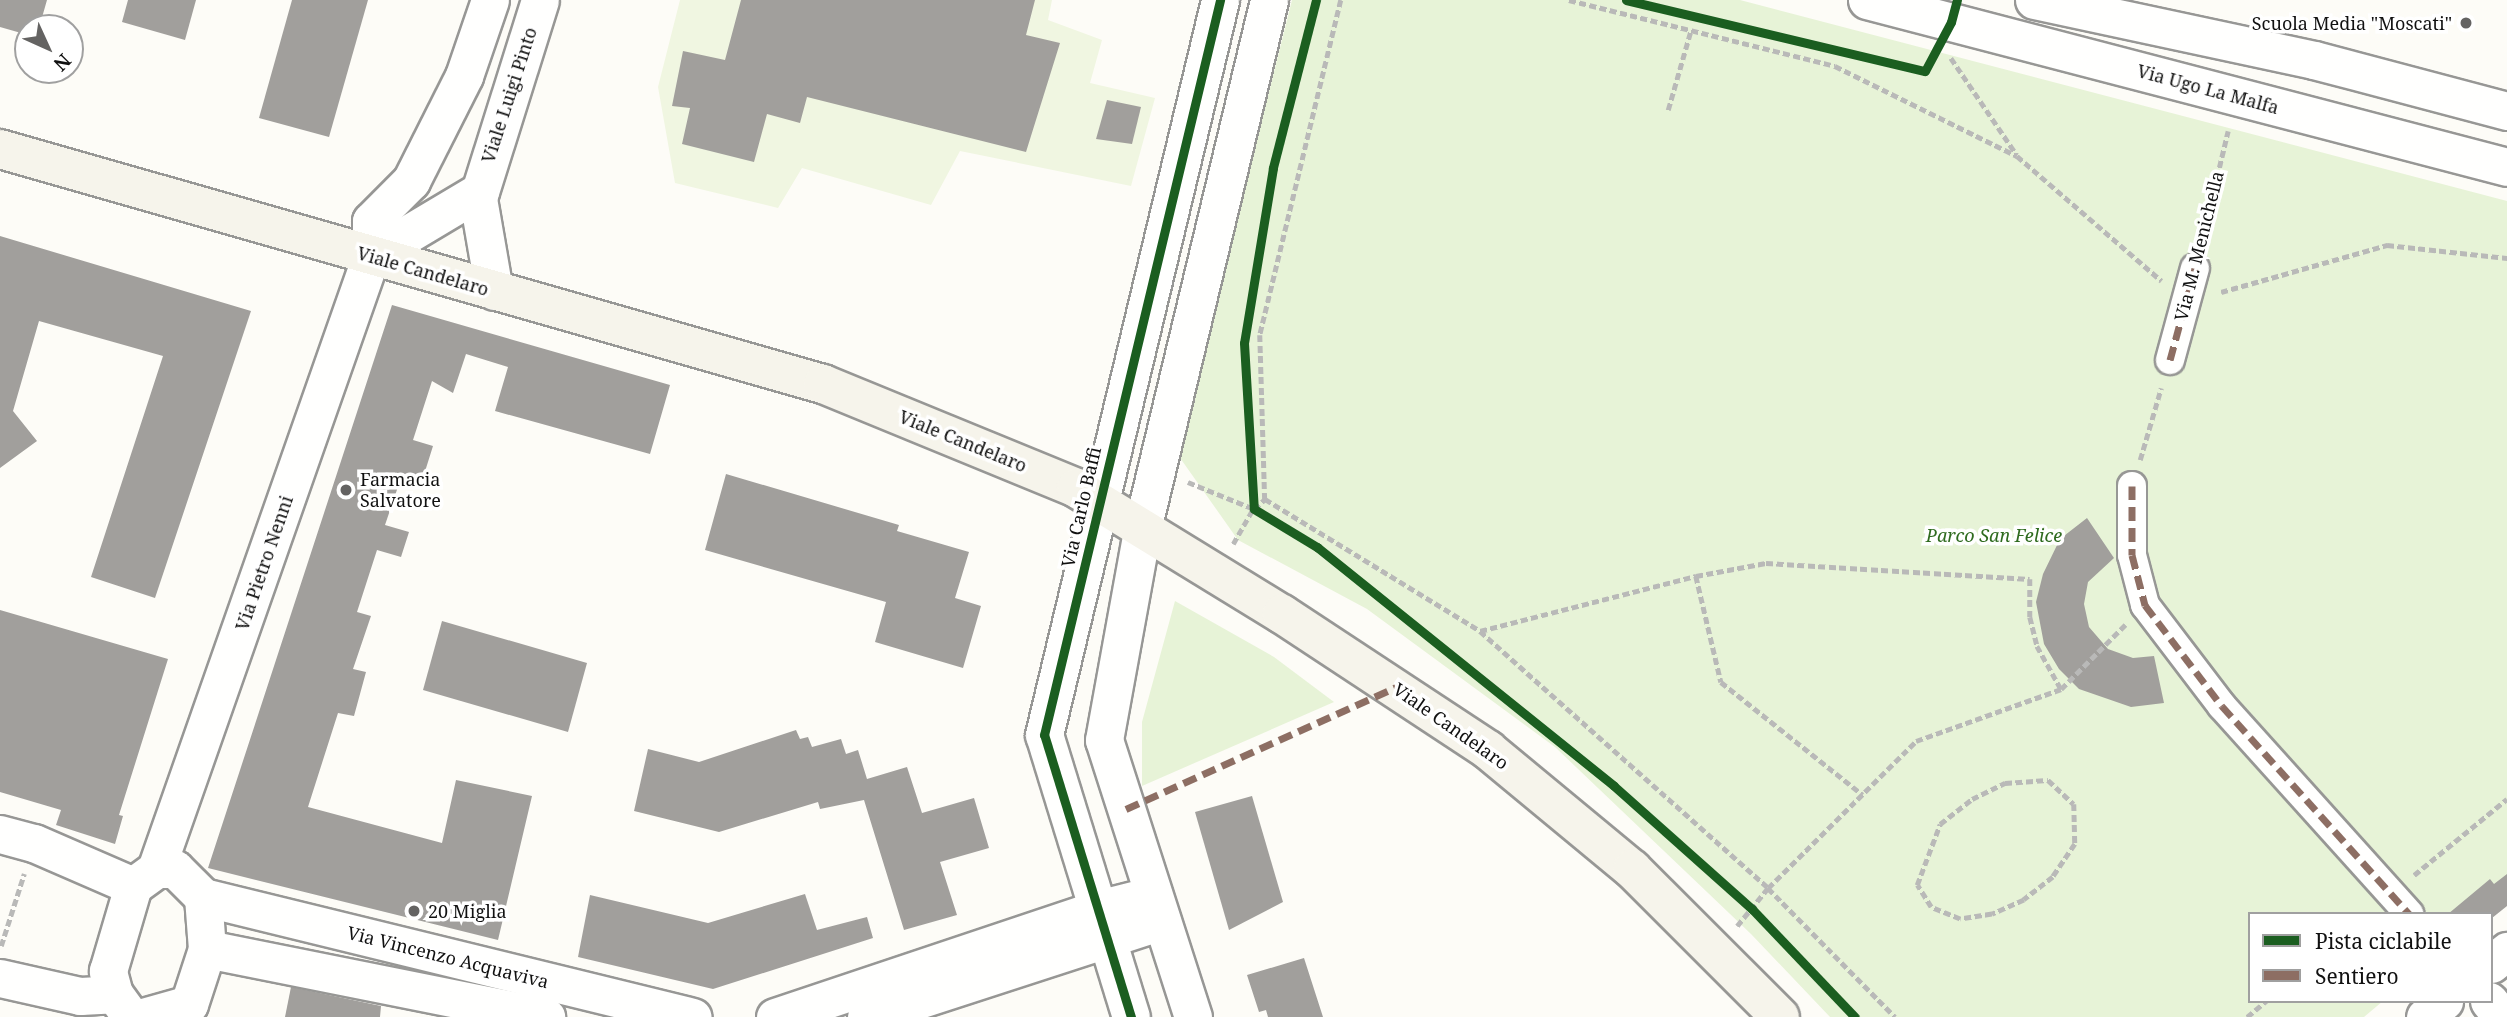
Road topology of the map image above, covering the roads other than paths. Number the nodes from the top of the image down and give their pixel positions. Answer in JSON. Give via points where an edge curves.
{"nodes":[{"id":1,"x":490,"y":0,"type":"edge"},
{"id":2,"x":540,"y":0,"type":"edge"},
{"id":3,"x":1220,"y":0,"type":"edge"},
{"id":4,"x":1269,"y":0,"type":"edge"},
{"id":5,"x":1867,"y":0,"type":"edge"},
{"id":6,"x":2034,"y":0,"type":"edge"},
{"id":7,"x":1916,"y":6,"type":"edge"},
{"id":8,"x":2507,"y":111,"type":"edge"},
{"id":9,"x":0,"y":149,"type":"edge"},
{"id":10,"x":2505,"y":161,"type":"edge"},
{"id":11,"x":480,"y":191,"type":"junction"},
{"id":12,"x":371,"y":256,"type":"junction"},
{"id":13,"x":2195,"y":268,"type":"road end"},
{"id":14,"x":494,"y":291,"type":"junction"},
{"id":15,"x":2169,"y":360,"type":"road end"},
{"id":16,"x":2132,"y":486,"type":"road end"},
{"id":17,"x":1098,"y":500,"type":"junction"},
{"id":18,"x":1143,"y":526,"type":"junction"},
{"id":19,"x":17,"y":838,"type":"edge"},
{"id":20,"x":145,"y":878,"type":"junction"},
{"id":21,"x":203,"y":897,"type":"junction"},
{"id":22,"x":2400,"y":904,"type":"edge"},
{"id":23,"x":1158,"y":908,"type":"junction"},
{"id":24,"x":1102,"y":925,"type":"junction"},
{"id":25,"x":207,"y":949,"type":"junction"},
{"id":26,"x":2507,"y":951,"type":"edge"},
{"id":27,"x":2493,"y":962,"type":"edge"},
{"id":28,"x":0,"y":978,"type":"edge"},
{"id":29,"x":2442,"y":1003,"type":"edge"},
{"id":30,"x":2491,"y":1003,"type":"edge"},
{"id":31,"x":122,"y":1005,"type":"edge"},
{"id":32,"x":195,"y":1010,"type":"edge"},
{"id":33,"x":143,"y":1017,"type":"edge"},
{"id":34,"x":546,"y":1017,"type":"edge"},
{"id":35,"x":693,"y":1017,"type":"edge"},
{"id":36,"x":775,"y":1017,"type":"edge"},
{"id":37,"x":866,"y":1017,"type":"edge"},
{"id":38,"x":1131,"y":1017,"type":"edge"},
{"id":39,"x":1193,"y":1017,"type":"edge"},
{"id":40,"x":1780,"y":1017,"type":"edge"},
{"id":41,"x":2425,"y":1017,"type":"edge"},
{"id":42,"x":2502,"y":1017,"type":"edge"}],
"edges":[{"from":1,"to":12,"type":"street","via":[[464,76],[411,181],[370,221]]},
{"from":2,"to":11,"type":"street","name":"Viale Luigi Pinto"},
{"from":3,"to":17,"type":"street","name":"Via Carlo Baffi"},
{"from":4,"to":18,"type":"street"},
{"from":5,"to":7,"type":"street","name":"Via Ugo La Malfa"},
{"from":6,"to":8,"type":"street","via":[[2314,60]]},
{"from":7,"to":10,"type":"street","name":"Via Ugo La Malfa","via":[[1944,34]]},
{"from":9,"to":12,"type":"main road","name":"Viale Candelaro"},
{"from":11,"to":12,"type":"street"},
{"from":11,"to":14,"type":"street","name":"Viale Luigi Pinto"},
{"from":12,"to":14,"type":"main road","name":"Viale Candelaro"},
{"from":12,"to":20,"type":"street","name":"Via Pietro Nenni"},
{"from":13,"to":15,"type":"street","name":"Via M. Menichella"},
{"from":14,"to":17,"type":"main road","name":"Viale Candelaro","via":[[823,384]]},
{"from":16,"to":22,"type":"street","via":[[2132,555],[2145,605],[2222,706]]},
{"from":17,"to":18,"type":"main road","name":"Viale Candelaro"},
{"from":17,"to":24,"type":"street","name":"Via Carlo Baffi","via":[[1044,735]]},
{"from":18,"to":23,"type":"street","via":[[1104,740]]},
{"from":18,"to":40,"type":"main road","name":"Viale Candelaro","via":[[1488,750],[1632,869]]},
{"from":19,"to":20,"type":"street"},
{"from":20,"to":21,"type":"street","via":[[175,869]]},
{"from":20,"to":31,"type":"street","name":"Via Pietro Nenni","via":[[108,971]]},
{"from":21,"to":25,"type":"street"},
{"from":21,"to":35,"type":"street","name":"Via Vincenzo Acquaviva"},
{"from":23,"to":24,"type":"street"},
{"from":23,"to":39,"type":"street"},
{"from":24,"to":36,"type":"street"},
{"from":24,"to":37,"type":"street"},
{"from":24,"to":38,"type":"street","name":"Via Carlo Baffi"},
{"from":25,"to":32,"type":"street"},
{"from":25,"to":34,"type":"street","name":"Via Vincenzo Acquaviva"},
{"from":26,"to":27,"type":"street"},
{"from":28,"to":31,"type":"street"},
{"from":29,"to":41,"type":"street"},
{"from":30,"to":42,"type":"street"},
{"from":32,"to":33,"type":"street"}]}
